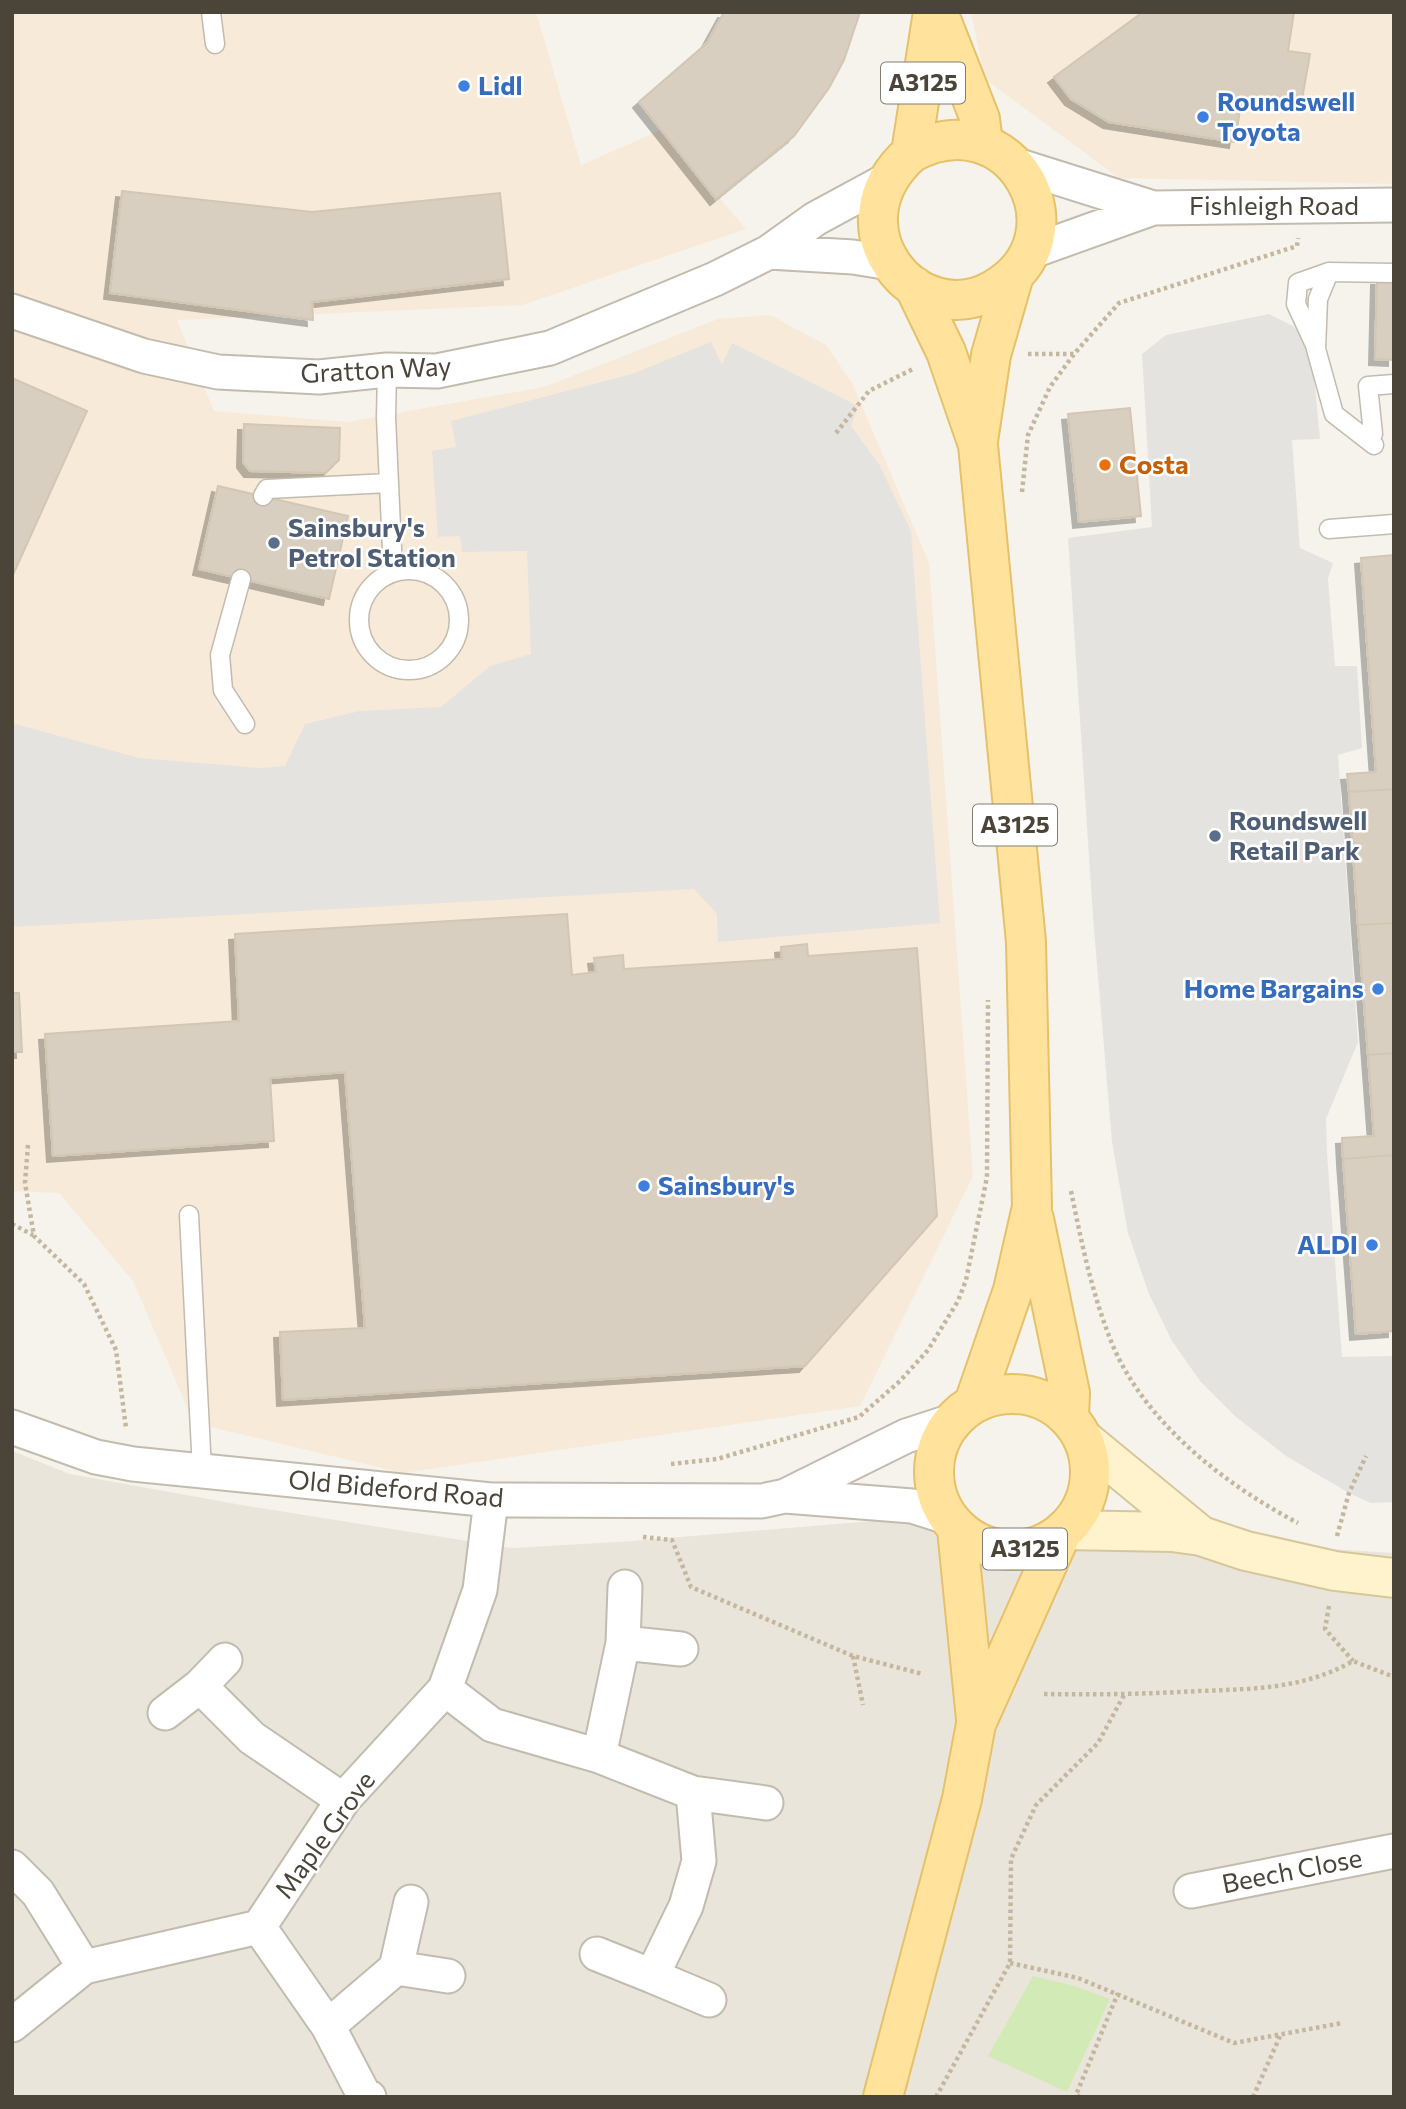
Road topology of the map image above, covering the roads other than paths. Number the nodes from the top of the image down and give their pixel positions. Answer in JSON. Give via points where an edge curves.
{"nodes":[{"id":1,"x":211,"y":12,"type":"edge"},
{"id":2,"x":936,"y":12,"type":"edge"},
{"id":3,"x":215,"y":44,"type":"dead end"},
{"id":4,"x":983,"y":143,"type":"junction"},
{"id":5,"x":1013,"y":164,"type":"junction"},
{"id":6,"x":899,"y":167,"type":"junction"},
{"id":7,"x":1394,"y":205,"type":"edge"},
{"id":8,"x":1153,"y":208,"type":"junction"},
{"id":9,"x":769,"y":252,"type":"junction"},
{"id":10,"x":1022,"y":263,"type":"junction"},
{"id":11,"x":1329,"y":272,"type":"junction"},
{"id":12,"x":1394,"y":274,"type":"edge"},
{"id":13,"x":902,"y":275,"type":"junction"},
{"id":14,"x":12,"y":311,"type":"edge"},
{"id":15,"x":1317,"y":349,"type":"junction"},
{"id":16,"x":387,"y":370,"type":"junction"},
{"id":17,"x":1394,"y":384,"type":"edge"},
{"id":18,"x":978,"y":445,"type":"junction"},
{"id":19,"x":389,"y":482,"type":"junction"},
{"id":20,"x":263,"y":496,"type":"dead end"},
{"id":21,"x":1394,"y":524,"type":"edge"},
{"id":22,"x":1329,"y":529,"type":"dead end"},
{"id":23,"x":393,"y":571,"type":"junction"},
{"id":24,"x":241,"y":579,"type":"dead end"},
{"id":25,"x":245,"y":724,"type":"dead end"},
{"id":26,"x":1032,"y":1207,"type":"junction"},
{"id":27,"x":189,"y":1215,"type":"dead end"},
{"id":28,"x":963,"y":1412,"type":"junction"},
{"id":29,"x":12,"y":1427,"type":"edge"},
{"id":30,"x":1076,"y":1429,"type":"junction"},
{"id":31,"x":202,"y":1471,"type":"junction"},
{"id":32,"x":785,"y":1496,"type":"junction"},
{"id":33,"x":491,"y":1500,"type":"junction"},
{"id":34,"x":952,"y":1523,"type":"junction"},
{"id":35,"x":1062,"y":1532,"type":"junction"},
{"id":36,"x":1201,"y":1536,"type":"junction"},
{"id":37,"x":1394,"y":1577,"type":"edge"},
{"id":38,"x":625,"y":1587,"type":"dead end"},
{"id":39,"x":624,"y":1643,"type":"junction"},
{"id":40,"x":681,"y":1649,"type":"dead end"},
{"id":41,"x":225,"y":1660,"type":"dead end"},
{"id":42,"x":200,"y":1686,"type":"junction"},
{"id":43,"x":445,"y":1689,"type":"junction"},
{"id":44,"x":165,"y":1713,"type":"dead end"},
{"id":45,"x":976,"y":1724,"type":"junction"},
{"id":46,"x":599,"y":1756,"type":"junction"},
{"id":47,"x":693,"y":1793,"type":"junction"},
{"id":48,"x":343,"y":1800,"type":"junction"},
{"id":49,"x":766,"y":1803,"type":"dead end"},
{"id":50,"x":1394,"y":1851,"type":"edge"},
{"id":51,"x":12,"y":1867,"type":"edge"},
{"id":52,"x":1191,"y":1891,"type":"dead end"},
{"id":53,"x":411,"y":1902,"type":"dead end"},
{"id":54,"x":259,"y":1927,"type":"junction"},
{"id":55,"x":597,"y":1954,"type":"dead end"},
{"id":56,"x":84,"y":1967,"type":"junction"},
{"id":57,"x":396,"y":1968,"type":"junction"},
{"id":58,"x":448,"y":1976,"type":"dead end"},
{"id":59,"x":652,"y":1976,"type":"junction"},
{"id":60,"x":709,"y":2000,"type":"dead end"},
{"id":61,"x":12,"y":2025,"type":"edge"},
{"id":62,"x":328,"y":2026,"type":"junction"},
{"id":63,"x":366,"y":2096,"type":"edge"},
{"id":64,"x":883,"y":2097,"type":"edge"}],
"edges":[{"from":1,"to":3,"type":"lane"},
{"from":2,"to":4,"type":"main road","number":"A3125","via":[[980,119]]},
{"from":2,"to":6,"type":"main road","number":"A3125"},
{"from":4,"to":5,"type":"main road"},
{"from":4,"to":6,"type":"main road","via":[[946,139]]},
{"from":5,"to":8,"type":"street","name":"Fishleigh Road"},
{"from":5,"to":10,"type":"main road","via":[[1034,198],[1037,224]]},
{"from":6,"to":9,"type":"street","name":"Gratton Way"},
{"from":6,"to":13,"type":"main road","via":[[877,207],[877,222],[878,237]]},
{"from":7,"to":8,"type":"street","name":"Fishleigh Road"},
{"from":8,"to":10,"type":"street","name":"Fishleigh Road"},
{"from":9,"to":13,"type":"street","name":"Gratton Way","via":[[853,257]]},
{"from":9,"to":16,"type":"street","name":"Gratton Way","via":[[550,348],[437,372]]},
{"from":10,"to":13,"type":"main road","via":[[992,291],[966,298],[939,297]]},
{"from":10,"to":18,"type":"main road","number":"A3125","via":[[991,355]]},
{"from":11,"to":12,"type":"lane"},
{"from":11,"to":15,"type":"lane","via":[[1318,299]]},
{"from":11,"to":15,"type":"lane","via":[[1298,283],[1296,304]]},
{"from":13,"to":18,"type":"main road","number":"A3125","via":[[946,352]]},
{"from":14,"to":16,"type":"street","name":"Gratton Way","via":[[144,356],[218,372],[319,377]]},
{"from":15,"to":17,"type":"lane","via":[[1334,414],[1373,439],[1367,386]]},
{"from":16,"to":19,"type":"lane"},
{"from":18,"to":26,"type":"main road","number":"A3125","via":[[1025,928]]},
{"from":19,"to":20,"type":"lane","via":[[267,489]]},
{"from":19,"to":23,"type":"lane"},
{"from":21,"to":22,"type":"lane"},
{"from":23,"to":23,"type":"lane","via":[[413,569],[432,574],[448,586],[458,604],[460,624],[455,643],[443,659],[426,668],[405,671],[386,665],[371,653],[361,635],[358,616],[364,596],[376,581]]},
{"from":24,"to":25,"type":"lane","via":[[220,655],[223,690]]},
{"from":26,"to":28,"type":"main road","number":"A3125","via":[[1013,1290]]},
{"from":26,"to":30,"type":"main road","number":"A3125"},
{"from":27,"to":31,"type":"lane"},
{"from":28,"to":30,"type":"main road","via":[[998,1395],[1024,1395],[1048,1403]]},
{"from":28,"to":32,"type":"street","name":"Old Bideford Road"},
{"from":28,"to":34,"type":"main road","number":"A3125","via":[[936,1449],[933,1480]]},
{"from":29,"to":31,"type":"street","name":"Old Bideford Road","via":[[96,1457]]},
{"from":30,"to":35,"type":"main road","number":"A3125","via":[[1090,1463],[1089,1488],[1079,1514]]},
{"from":30,"to":36,"type":"street"},
{"from":31,"to":33,"type":"street","name":"Old Bideford Road"},
{"from":32,"to":33,"type":"street","name":"Old Bideford Road","via":[[762,1502]]},
{"from":32,"to":34,"type":"street","name":"Old Bideford Road","via":[[912,1506]]},
{"from":33,"to":43,"type":"street","name":"Maple Grove","via":[[480,1590]]},
{"from":34,"to":35,"type":"main road","number":"A3125","via":[[980,1545],[1008,1551],[1036,1547]]},
{"from":34,"to":45,"type":"main road","number":"A3125"},
{"from":35,"to":36,"type":"street","via":[[1103,1528]]},
{"from":35,"to":45,"type":"main road","number":"A3125"},
{"from":36,"to":37,"type":"street","via":[[1246,1552],[1335,1557]]},
{"from":38,"to":39,"type":"street"},
{"from":39,"to":40,"type":"street"},
{"from":39,"to":46,"type":"street"},
{"from":41,"to":42,"type":"street"},
{"from":42,"to":44,"type":"street"},
{"from":42,"to":48,"type":"street","via":[[252,1738]]},
{"from":43,"to":46,"type":"street","via":[[492,1726]]},
{"from":43,"to":48,"type":"street","name":"Maple Grove"},
{"from":45,"to":64,"type":"main road","number":"A3125","via":[[952,1839]]},
{"from":46,"to":47,"type":"street"},
{"from":47,"to":49,"type":"street"},
{"from":47,"to":59,"type":"street","via":[[699,1861],[685,1906]]},
{"from":48,"to":54,"type":"street","name":"Maple Grove"},
{"from":50,"to":52,"type":"street","name":"Beech Close"},
{"from":51,"to":56,"type":"street","via":[[38,1893]]},
{"from":53,"to":57,"type":"street"},
{"from":54,"to":56,"type":"street","name":"Maple Grove"},
{"from":54,"to":62,"type":"street"},
{"from":55,"to":59,"type":"street"},
{"from":56,"to":61,"type":"street","name":"Maple Grove"},
{"from":57,"to":58,"type":"street"},
{"from":57,"to":62,"type":"street"},
{"from":59,"to":60,"type":"street"},
{"from":62,"to":63,"type":"street"}]}
